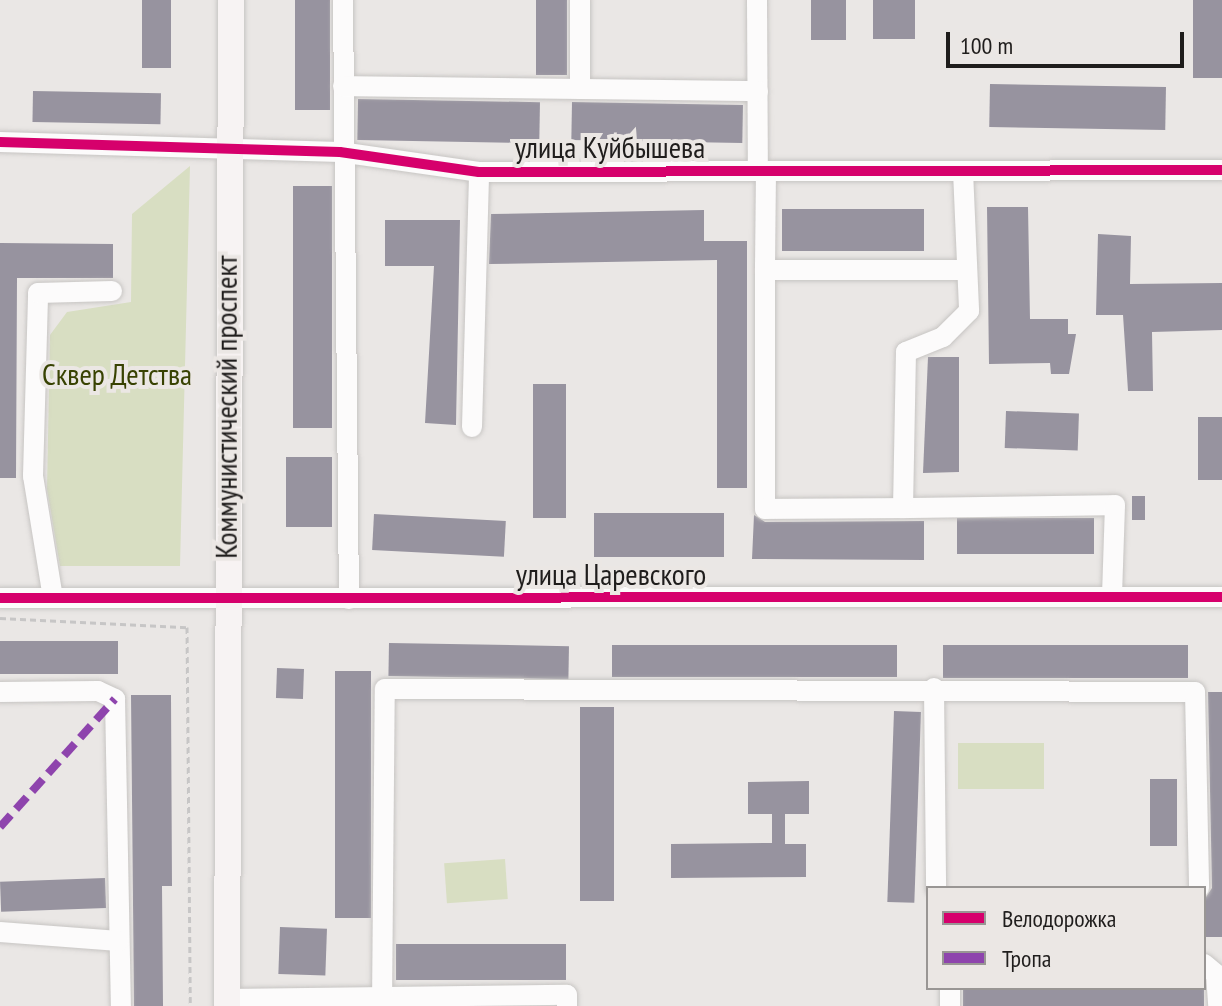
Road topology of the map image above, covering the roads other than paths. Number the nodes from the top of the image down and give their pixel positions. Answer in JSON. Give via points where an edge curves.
{"nodes":[{"id":1,"x":231,"y":0,"type":"edge"},
{"id":2,"x":343,"y":0,"type":"edge"},
{"id":3,"x":580,"y":0,"type":"edge"},
{"id":4,"x":757,"y":0,"type":"edge"},
{"id":5,"x":343,"y":86,"type":"junction"},
{"id":6,"x":580,"y":89,"type":"junction"},
{"id":7,"x":758,"y":91,"type":"junction"},
{"id":8,"x":0,"y":142,"type":"edge"},
{"id":9,"x":229,"y":146,"type":"junction"},
{"id":10,"x":340,"y":152,"type":"junction"},
{"id":11,"x":1222,"y":170,"type":"edge"},
{"id":12,"x":762,"y":171,"type":"junction"},
{"id":13,"x":963,"y":171,"type":"junction"},
{"id":14,"x":479,"y":172,"type":"junction"},
{"id":15,"x":765,"y":270,"type":"junction"},
{"id":16,"x":966,"y":270,"type":"junction"},
{"id":17,"x":112,"y":291,"type":"dead end"},
{"id":18,"x":472,"y":427,"type":"dead end"},
{"id":19,"x":903,"y":508,"type":"junction"},
{"id":20,"x":1112,"y":597,"type":"junction"},
{"id":21,"x":1222,"y":597,"type":"edge"},
{"id":22,"x":0,"y":598,"type":"edge"},
{"id":23,"x":53,"y":598,"type":"junction"},
{"id":24,"x":225,"y":598,"type":"junction"},
{"id":25,"x":349,"y":599,"type":"junction"},
{"id":26,"x":934,"y":688,"type":"junction"},
{"id":27,"x":0,"y":692,"type":"edge"},
{"id":28,"x":936,"y":886,"type":"edge"},
{"id":29,"x":1199,"y":886,"type":"edge"},
{"id":30,"x":0,"y":932,"type":"edge"},
{"id":31,"x":119,"y":941,"type":"junction"},
{"id":32,"x":1206,"y":966,"type":"edge"},
{"id":33,"x":382,"y":1001,"type":"edge"},
{"id":34,"x":227,"y":1003,"type":"edge"},
{"id":35,"x":121,"y":1006,"type":"edge"},
{"id":36,"x":567,"y":1006,"type":"edge"},
{"id":37,"x":1218,"y":1006,"type":"edge"}],
"edges":[{"from":1,"to":9,"type":"main road","name":"Коммунистический проспект"},
{"from":2,"to":5,"type":"street"},
{"from":3,"to":6,"type":"street"},
{"from":4,"to":7,"type":"street"},
{"from":5,"to":6,"type":"street"},
{"from":5,"to":10,"type":"street"},
{"from":6,"to":7,"type":"street"},
{"from":7,"to":12,"type":"street"},
{"from":8,"to":9,"type":"street","name":"улица Куйбышева"},
{"from":9,"to":10,"type":"street","name":"улица Куйбышева"},
{"from":9,"to":24,"type":"main road","name":"Коммунистический проспект"},
{"from":10,"to":14,"type":"street","name":"улица Куйбышева"},
{"from":10,"to":25,"type":"street"},
{"from":11,"to":13,"type":"street","name":"улица Куйбышева"},
{"from":12,"to":13,"type":"street","name":"улица Куйбышева"},
{"from":12,"to":14,"type":"street","name":"улица Куйбышева"},
{"from":12,"to":15,"type":"street"},
{"from":13,"to":16,"type":"street"},
{"from":14,"to":18,"type":"street"},
{"from":15,"to":16,"type":"street"},
{"from":15,"to":19,"type":"street","via":[[765,509]]},
{"from":16,"to":19,"type":"street","via":[[969,311],[943,337],[906,352],[903,363]]},
{"from":17,"to":23,"type":"street","via":[[38,293],[33,476]]},
{"from":19,"to":20,"type":"street","via":[[1115,505]]},
{"from":20,"to":21,"type":"street","name":"улица Царевского"},
{"from":20,"to":25,"type":"street","name":"улица Царевского"},
{"from":22,"to":23,"type":"street","name":"улица Царевского"},
{"from":23,"to":24,"type":"street","name":"улица Царевского"},
{"from":24,"to":25,"type":"street","name":"улица Царевского"},
{"from":24,"to":34,"type":"main road","name":"Коммунистический проспект"},
{"from":26,"to":28,"type":"street"},
{"from":26,"to":29,"type":"street","via":[[1195,692]]},
{"from":26,"to":33,"type":"street","via":[[385,689]]},
{"from":27,"to":31,"type":"street","via":[[98,691],[115,699]]},
{"from":30,"to":31,"type":"street"},
{"from":31,"to":35,"type":"street"},
{"from":32,"to":37,"type":"street","via":[[1216,974]]},
{"from":33,"to":34,"type":"street"},
{"from":33,"to":36,"type":"street","via":[[567,995]]}]}
